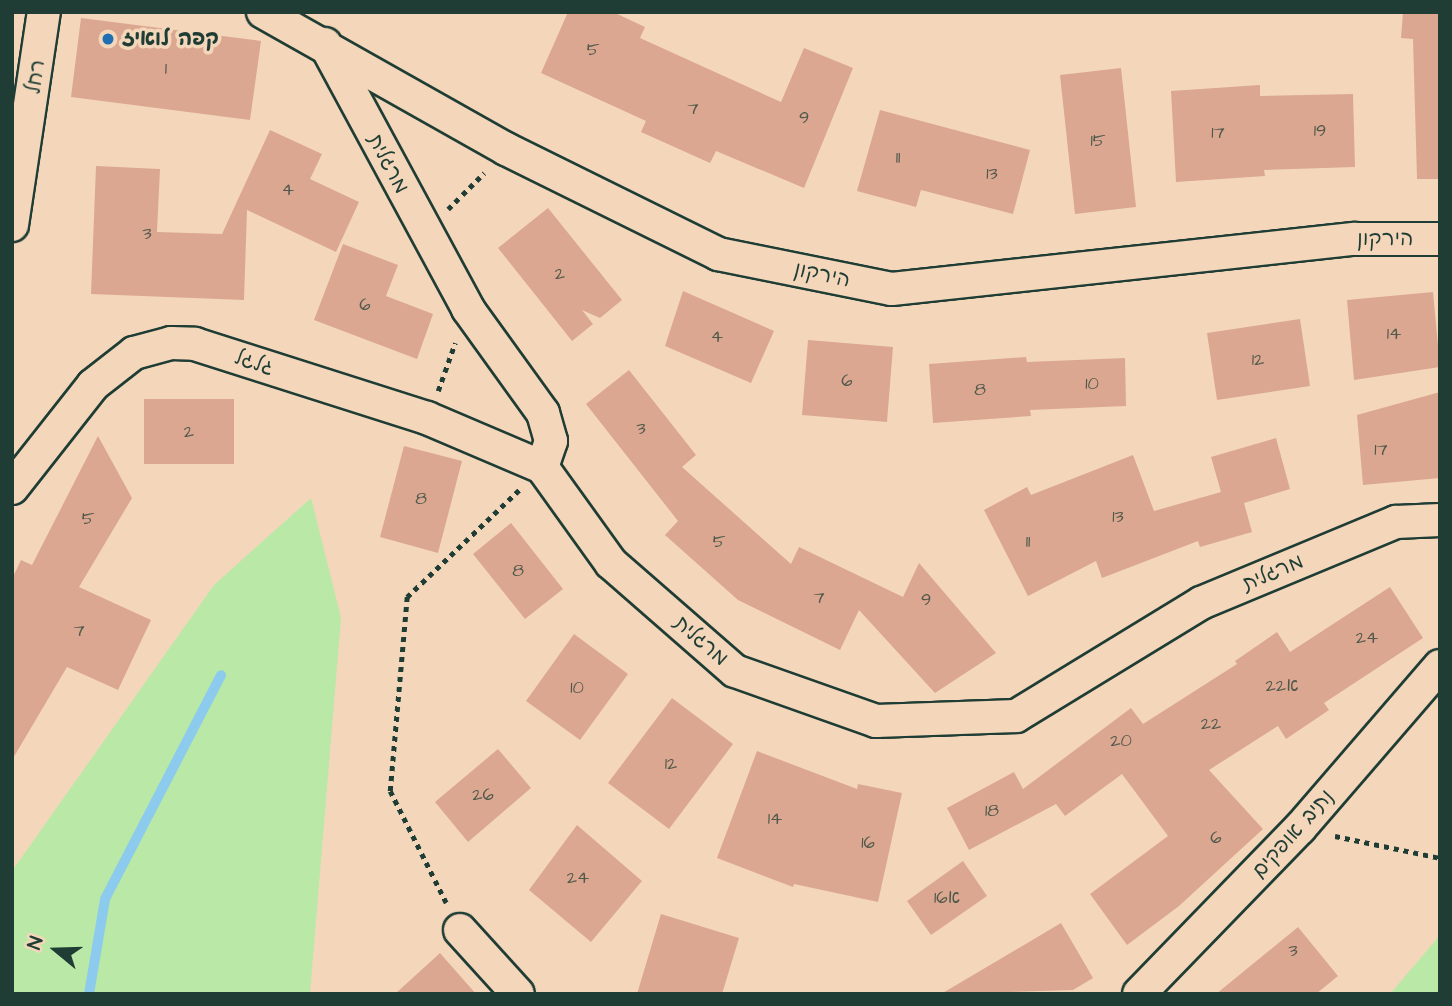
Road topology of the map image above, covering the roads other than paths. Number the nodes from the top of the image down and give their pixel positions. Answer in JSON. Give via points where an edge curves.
{"nodes":[{"id":1,"x":44,"y":12,"type":"edge"},
{"id":2,"x":262,"y":12,"type":"edge"},
{"id":3,"x":325,"y":44,"type":"junction"},
{"id":4,"x":12,"y":225,"type":"edge"},
{"id":5,"x":1440,"y":239,"type":"edge"},
{"id":6,"x":542,"y":467,"type":"junction"},
{"id":7,"x":12,"y":488,"type":"edge"},
{"id":8,"x":1440,"y":520,"type":"edge"},
{"id":9,"x":1440,"y":666,"type":"edge"},
{"id":10,"x":460,"y":930,"type":"road end"},
{"id":11,"x":518,"y":994,"type":"edge"},
{"id":12,"x":1139,"y":994,"type":"edge"}],
"edges":[{"from":1,"to":4,"type":"street","name":"רחל"},
{"from":2,"to":3,"type":"street","name":"הירקון"},
{"from":3,"to":5,"type":"street","name":"הירקון","via":[[506,149],[718,254],[892,289],[1355,239]]},
{"from":3,"to":6,"type":"street","name":"מרגלית","via":[[468,309],[543,413],[551,441]]},
{"from":6,"to":7,"type":"street","name":"גלגל","via":[[427,418],[195,344],[171,343],[134,353],[93,385]]},
{"from":6,"to":8,"type":"street","name":"מרגלית","via":[[611,563],[735,671],[876,721],[1016,716],[1201,603],[1395,522]]},
{"from":9,"to":12,"type":"street","name":"נתיב אופקים","via":[[1300,828]]},
{"from":10,"to":11,"type":"street"}]}
